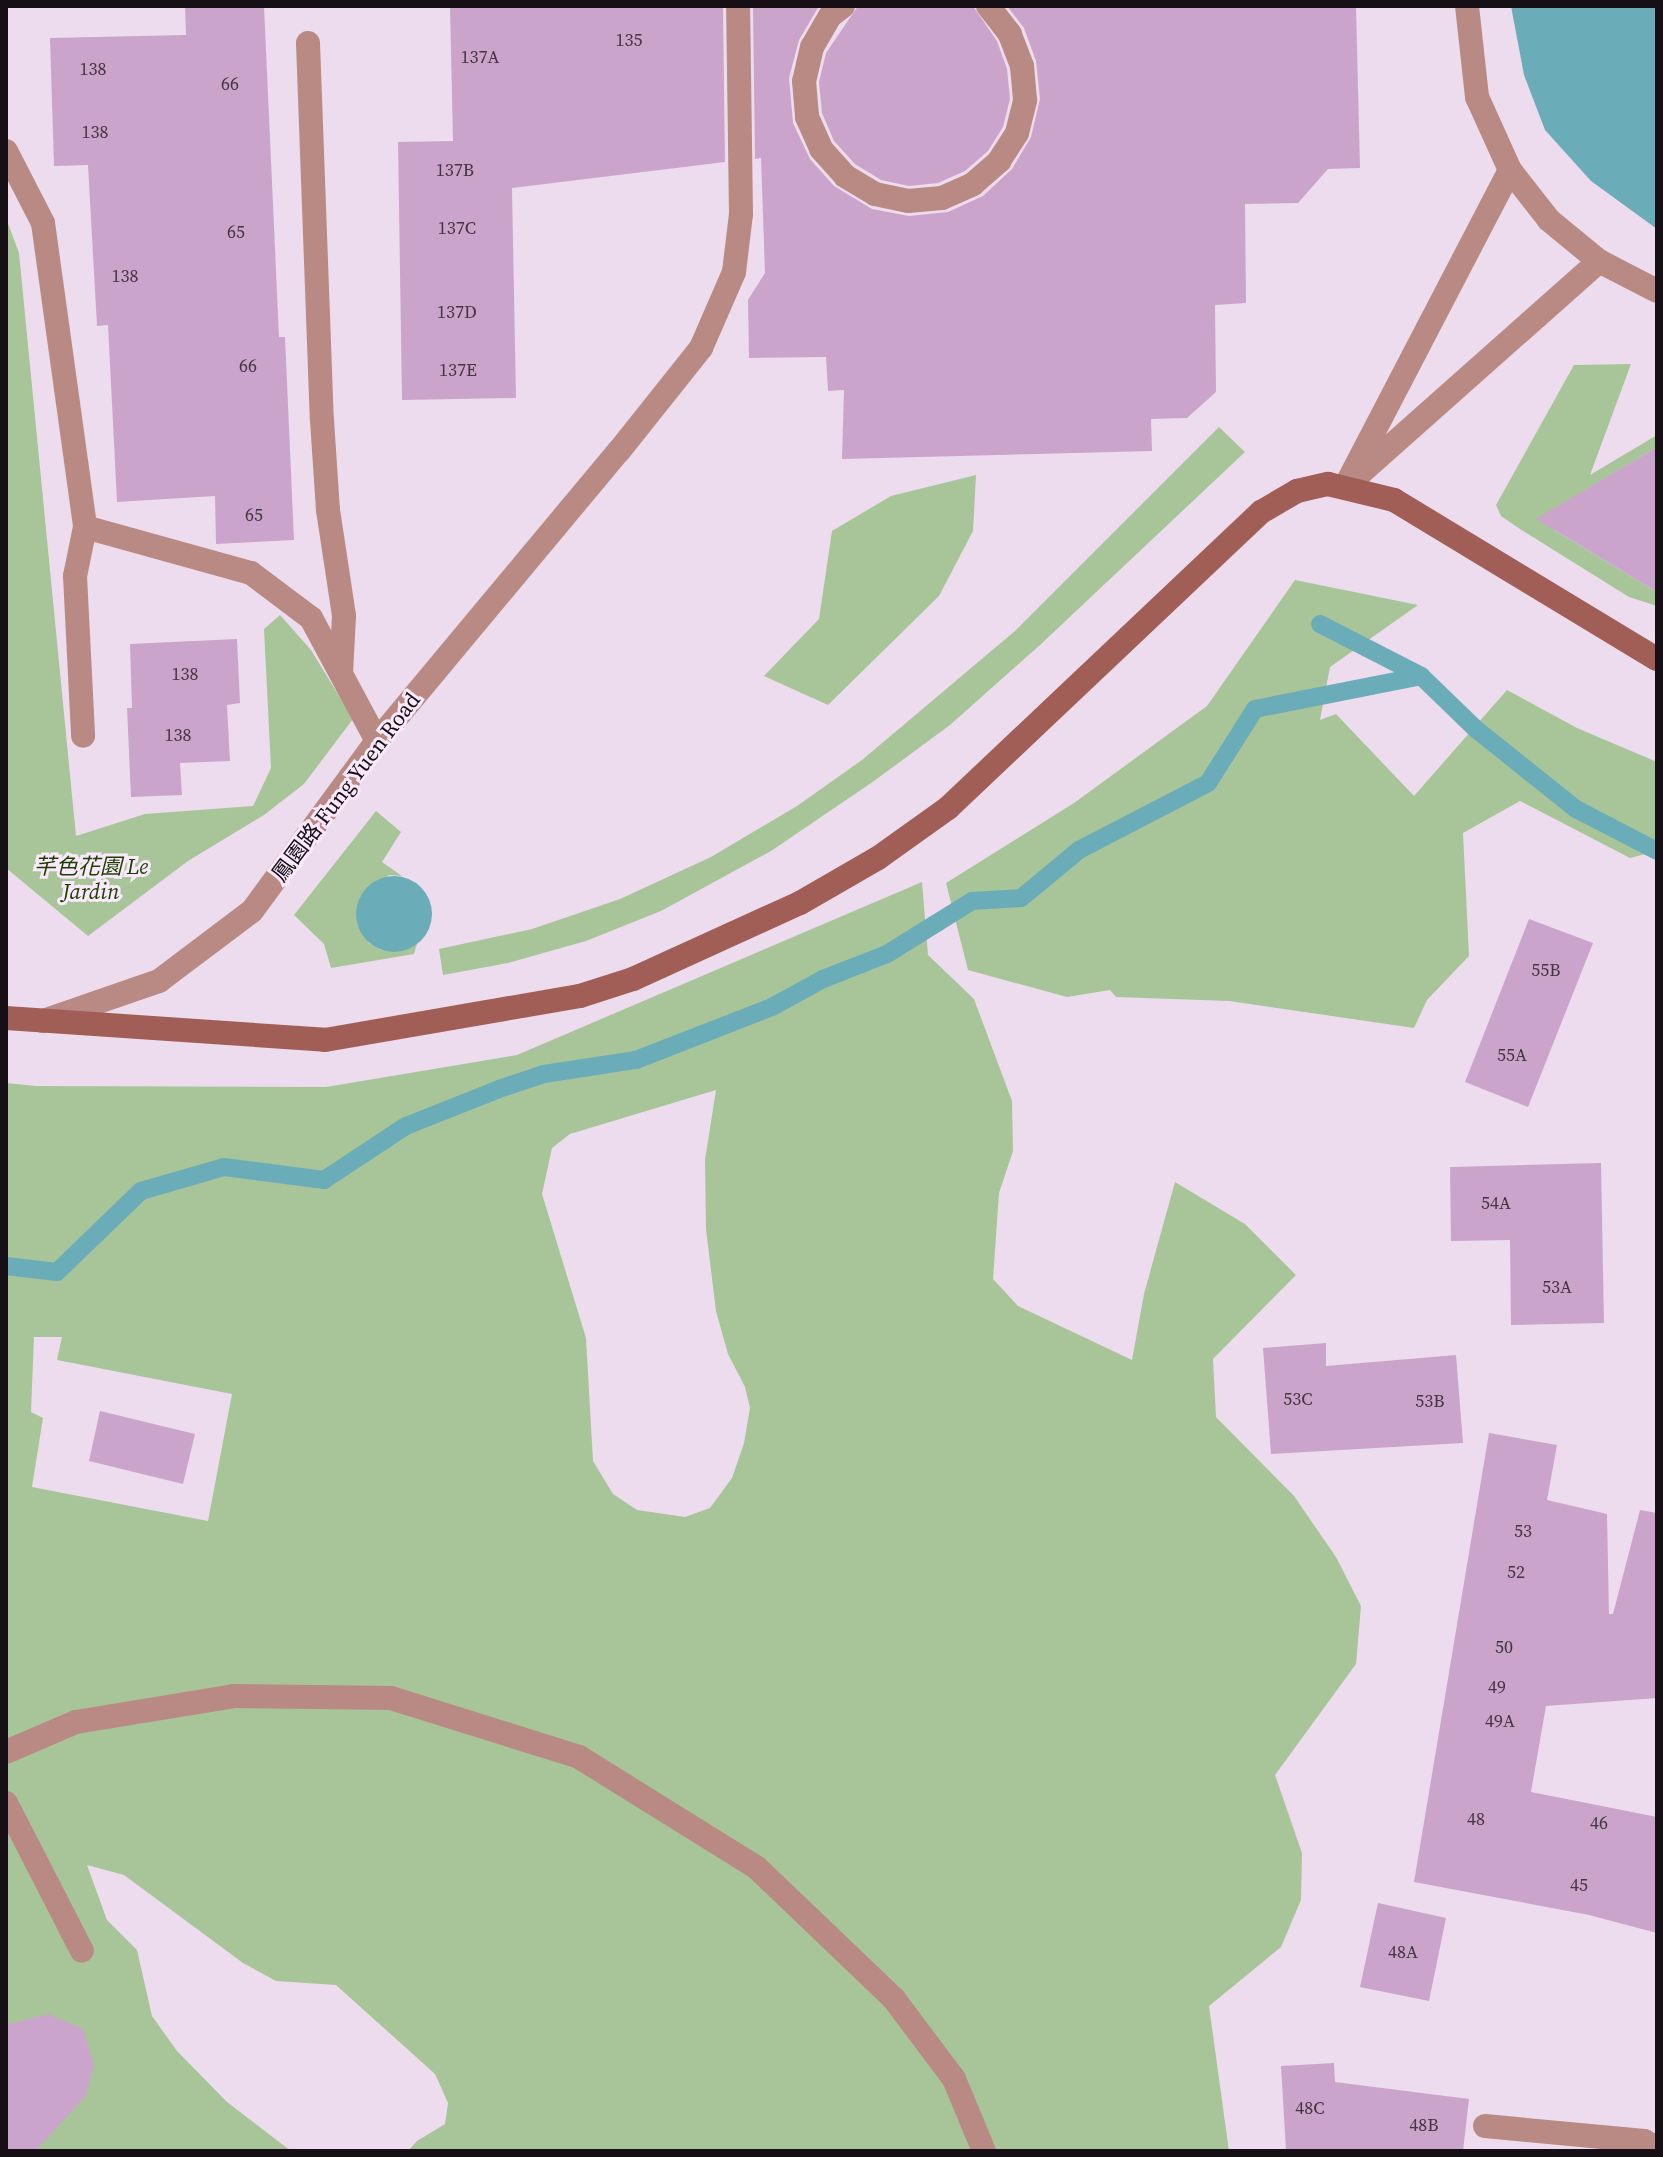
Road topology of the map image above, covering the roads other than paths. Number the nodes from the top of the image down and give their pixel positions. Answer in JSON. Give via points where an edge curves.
{"nodes":[{"id":1,"x":738,"y":6,"type":"edge"},
{"id":2,"x":843,"y":6,"type":"edge"},
{"id":3,"x":988,"y":6,"type":"edge"},
{"id":4,"x":1467,"y":6,"type":"edge"},
{"id":5,"x":308,"y":43,"type":"dead end"},
{"id":6,"x":6,"y":151,"type":"edge"},
{"id":7,"x":1510,"y":170,"type":"junction"},
{"id":8,"x":1599,"y":261,"type":"junction"},
{"id":9,"x":1657,"y":291,"type":"edge"},
{"id":10,"x":1345,"y":487,"type":"junction"},
{"id":11,"x":85,"y":527,"type":"junction"},
{"id":12,"x":1657,"y":659,"type":"edge"},
{"id":13,"x":341,"y":673,"type":"junction"},
{"id":14,"x":83,"y":736,"type":"dead end"},
{"id":15,"x":377,"y":741,"type":"junction"},
{"id":16,"x":6,"y":1018,"type":"edge"},
{"id":17,"x":43,"y":1021,"type":"junction"},
{"id":18,"x":6,"y":1752,"type":"edge"},
{"id":19,"x":6,"y":1803,"type":"edge"},
{"id":20,"x":82,"y":1951,"type":"dead end"},
{"id":21,"x":1485,"y":2126,"type":"dead end"},
{"id":22,"x":1657,"y":2148,"type":"edge"},
{"id":23,"x":984,"y":2151,"type":"edge"}],
"edges":[{"from":1,"to":15,"type":"street","name":"鳳園路 Fung Yuen Road","via":[[741,214],[734,272],[701,348]]},
{"from":2,"to":3,"type":"street","via":[[830,16],[812,47],[804,81],[807,117],[821,149],[845,176],[875,194],[908,201],[942,198],[973,184],[999,161],[1017,133],[1025,100],[1022,66],[1010,34]]},
{"from":4,"to":7,"type":"street","via":[[1477,97]]},
{"from":5,"to":13,"type":"street","via":[[322,420],[328,510],[344,616]]},
{"from":6,"to":11,"type":"street","via":[[43,223]]},
{"from":7,"to":8,"type":"street","via":[[1549,220]]},
{"from":7,"to":10,"type":"street"},
{"from":8,"to":9,"type":"street"},
{"from":8,"to":10,"type":"street"},
{"from":10,"to":12,"type":"street","via":[[1394,500]]},
{"from":10,"to":17,"type":"street","via":[[1328,484],[1297,491],[1261,512],[948,808],[878,858],[800,903],[633,979],[580,996],[325,1040]]},
{"from":11,"to":13,"type":"street","via":[[251,573],[311,618]]},
{"from":11,"to":14,"type":"street","via":[[75,576]]},
{"from":13,"to":15,"type":"street"},
{"from":15,"to":17,"type":"street","name":"鳳園路 Fung Yuen Road","via":[[252,911],[159,981]]},
{"from":16,"to":17,"type":"street","name":"鳳園路 Fung Yuen Road"},
{"from":18,"to":23,"type":"street","via":[[76,1722],[234,1696],[391,1698],[579,1757],[756,1867],[894,1999],[954,2079]]},
{"from":19,"to":20,"type":"street"},
{"from":21,"to":22,"type":"street","via":[[1644,2141]]}]}
